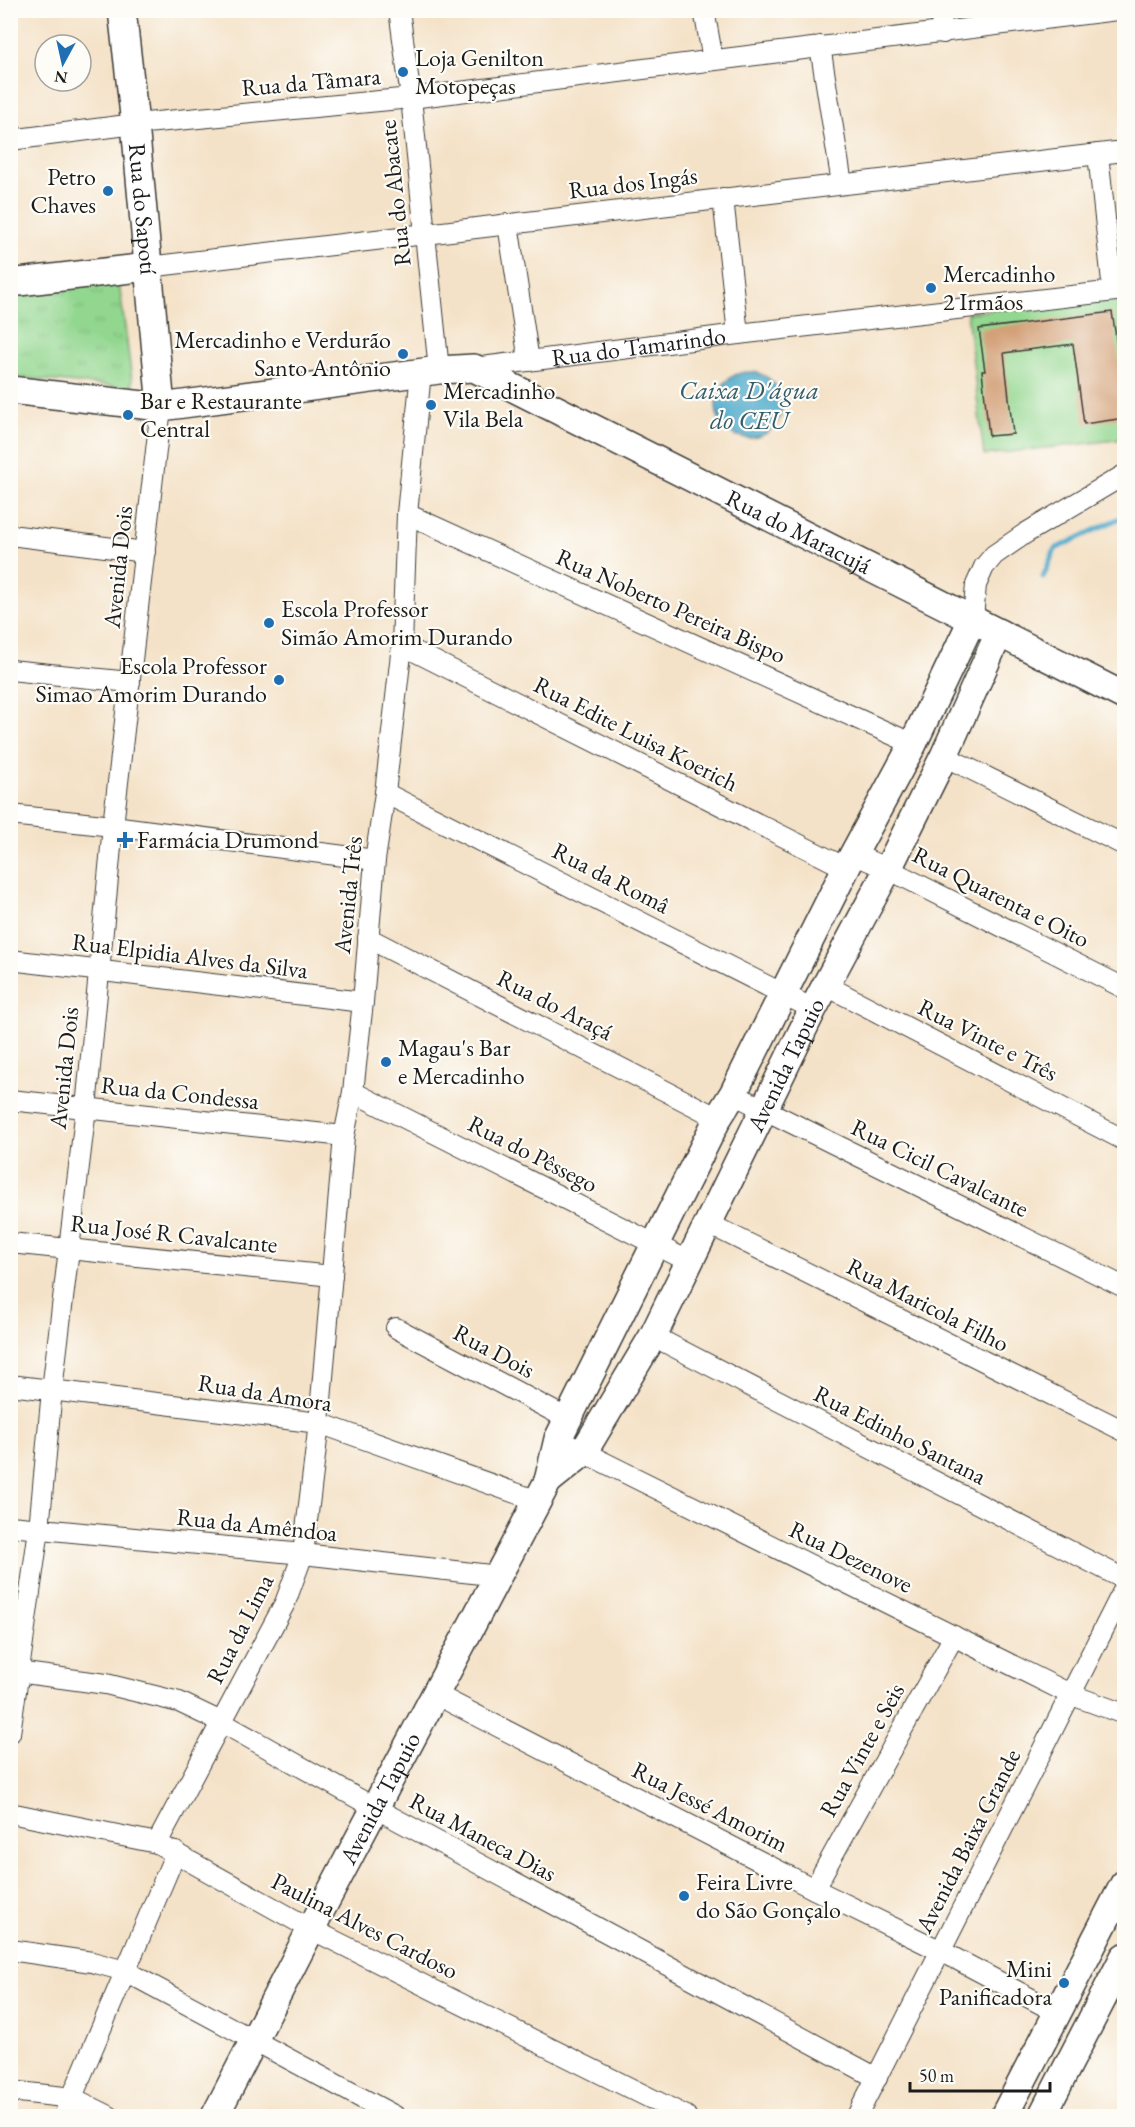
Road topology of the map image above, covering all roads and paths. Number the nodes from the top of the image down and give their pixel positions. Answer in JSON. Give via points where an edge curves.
{"nodes":[{"id":1,"x":122,"y":10,"type":"edge"},
{"id":2,"x":399,"y":10,"type":"edge"},
{"id":3,"x":705,"y":10,"type":"edge"},
{"id":4,"x":940,"y":10,"type":"edge"},
{"id":5,"x":1117,"y":10,"type":"edge"},
{"id":6,"x":943,"y":33,"type":"junction"},
{"id":7,"x":820,"y":46,"type":"junction"},
{"id":8,"x":713,"y":60,"type":"junction"},
{"id":9,"x":411,"y":98,"type":"junction"},
{"id":10,"x":135,"y":124,"type":"junction"},
{"id":11,"x":10,"y":140,"type":"edge"},
{"id":12,"x":1125,"y":151,"type":"edge"},
{"id":13,"x":1098,"y":154,"type":"junction"},
{"id":14,"x":842,"y":184,"type":"junction"},
{"id":15,"x":723,"y":198,"type":"junction"},
{"id":16,"x":508,"y":224,"type":"junction"},
{"id":17,"x":426,"y":233,"type":"junction"},
{"id":18,"x":148,"y":267,"type":"junction"},
{"id":19,"x":10,"y":283,"type":"edge"},
{"id":20,"x":1119,"y":291,"type":"edge"},
{"id":21,"x":738,"y":334,"type":"junction"},
{"id":22,"x":529,"y":361,"type":"junction"},
{"id":23,"x":474,"y":368,"type":"junction"},
{"id":24,"x":430,"y":371,"type":"junction"},
{"id":25,"x":10,"y":390,"type":"edge"},
{"id":26,"x":161,"y":407,"type":"junction"},
{"id":27,"x":1125,"y":475,"type":"edge"},
{"id":28,"x":407,"y":514,"type":"junction"},
{"id":29,"x":10,"y":535,"type":"edge"},
{"id":30,"x":145,"y":552,"type":"junction"},
{"id":31,"x":973,"y":618,"type":"junction"},
{"id":32,"x":999,"y":633,"type":"junction"},
{"id":33,"x":402,"y":645,"type":"junction"},
{"id":34,"x":10,"y":670,"type":"edge"},
{"id":35,"x":130,"y":682,"type":"junction"},
{"id":36,"x":1125,"y":696,"type":"edge"},
{"id":37,"x":913,"y":744,"type":"junction"},
{"id":38,"x":944,"y":756,"type":"junction"},
{"id":39,"x":385,"y":793,"type":"junction"},
{"id":40,"x":10,"y":815,"type":"edge"},
{"id":41,"x":113,"y":826,"type":"junction"},
{"id":42,"x":1125,"y":844,"type":"edge"},
{"id":43,"x":375,"y":860,"type":"junction"},
{"id":44,"x":849,"y":861,"type":"junction"},
{"id":45,"x":888,"y":869,"type":"junction"},
{"id":46,"x":368,"y":938,"type":"junction"},
{"id":47,"x":10,"y":960,"type":"edge"},
{"id":48,"x":99,"y":970,"type":"junction"},
{"id":49,"x":827,"y":986,"type":"junction"},
{"id":50,"x":1125,"y":988,"type":"edge"},
{"id":51,"x":783,"y":994,"type":"junction"},
{"id":52,"x":363,"y":1002,"type":"junction"},
{"id":53,"x":813,"y":1009,"type":"junction"},
{"id":54,"x":353,"y":1092,"type":"junction"},
{"id":55,"x":733,"y":1094,"type":"junction"},
{"id":56,"x":10,"y":1100,"type":"edge"},
{"id":57,"x":86,"y":1108,"type":"junction"},
{"id":58,"x":763,"y":1110,"type":"junction"},
{"id":59,"x":718,"y":1118,"type":"junction"},
{"id":60,"x":344,"y":1136,"type":"junction"},
{"id":61,"x":1125,"y":1140,"type":"edge"},
{"id":62,"x":709,"y":1224,"type":"junction"},
{"id":63,"x":10,"y":1243,"type":"edge"},
{"id":64,"x":656,"y":1244,"type":"junction"},
{"id":65,"x":68,"y":1249,"type":"junction"},
{"id":66,"x":690,"y":1262,"type":"junction"},
{"id":67,"x":332,"y":1276,"type":"junction"},
{"id":68,"x":1125,"y":1287,"type":"edge"},
{"id":69,"x":396,"y":1328,"type":"dead end"},
{"id":70,"x":653,"y":1336,"type":"junction"},
{"id":71,"x":10,"y":1385,"type":"edge"},
{"id":72,"x":52,"y":1390,"type":"junction"},
{"id":73,"x":319,"y":1423,"type":"junction"},
{"id":74,"x":563,"y":1429,"type":"junction"},
{"id":75,"x":1125,"y":1431,"type":"edge"},
{"id":76,"x":583,"y":1453,"type":"junction"},
{"id":77,"x":543,"y":1491,"type":"junction"},
{"id":78,"x":10,"y":1526,"type":"edge"},
{"id":79,"x":39,"y":1529,"type":"junction"},
{"id":80,"x":303,"y":1554,"type":"junction"},
{"id":81,"x":499,"y":1576,"type":"junction"},
{"id":82,"x":1125,"y":1579,"type":"edge"},
{"id":83,"x":1125,"y":1588,"type":"edge"},
{"id":84,"x":954,"y":1636,"type":"junction"},
{"id":85,"x":14,"y":1671,"type":"edge"},
{"id":86,"x":435,"y":1694,"type":"junction"},
{"id":87,"x":1072,"y":1695,"type":"junction"},
{"id":88,"x":1125,"y":1714,"type":"edge"},
{"id":89,"x":221,"y":1722,"type":"junction"},
{"id":90,"x":10,"y":1733,"type":"edge"},
{"id":91,"x":375,"y":1808,"type":"junction"},
{"id":92,"x":10,"y":1813,"type":"edge"},
{"id":93,"x":158,"y":1843,"type":"junction"},
{"id":94,"x":176,"y":1852,"type":"junction"},
{"id":95,"x":1125,"y":1884,"type":"edge"},
{"id":96,"x":814,"y":1889,"type":"junction"},
{"id":97,"x":311,"y":1929,"type":"junction"},
{"id":98,"x":10,"y":1950,"type":"edge"},
{"id":99,"x":941,"y":1951,"type":"junction"},
{"id":100,"x":1125,"y":1957,"type":"edge"},
{"id":101,"x":125,"y":1971,"type":"junction"},
{"id":102,"x":1078,"y":1975,"type":"junction"},
{"id":103,"x":1107,"y":1991,"type":"junction"},
{"id":104,"x":1058,"y":2013,"type":"junction"},
{"id":105,"x":255,"y":2040,"type":"junction"},
{"id":106,"x":877,"y":2078,"type":"junction"},
{"id":107,"x":10,"y":2091,"type":"edge"},
{"id":108,"x":73,"y":2098,"type":"junction"},
{"id":109,"x":372,"y":2111,"type":"edge"},
{"id":110,"x":64,"y":2116,"type":"edge"},
{"id":111,"x":109,"y":2116,"type":"edge"},
{"id":112,"x":215,"y":2116,"type":"edge"},
{"id":113,"x":395,"y":2116,"type":"edge"},
{"id":114,"x":686,"y":2116,"type":"edge"},
{"id":115,"x":857,"y":2116,"type":"edge"},
{"id":116,"x":1004,"y":2116,"type":"edge"},
{"id":117,"x":1042,"y":2116,"type":"edge"}],
"edges":[{"from":1,"to":10,"type":"street","name":"Rua do Sapotí"},
{"from":2,"to":9,"type":"street","name":"Rua do Abacate"},
{"from":3,"to":8,"type":"street"},
{"from":4,"to":6,"type":"street"},
{"from":5,"to":6,"type":"street","name":"Rua da Tâmara"},
{"from":6,"to":7,"type":"street","name":"Rua da Tâmara"},
{"from":7,"to":8,"type":"street","name":"Rua da Tâmara"},
{"from":7,"to":14,"type":"street"},
{"from":8,"to":9,"type":"street","name":"Rua da Tâmara"},
{"from":9,"to":10,"type":"street","name":"Rua da Tâmara"},
{"from":9,"to":17,"type":"street","name":"Rua do Abacate"},
{"from":10,"to":11,"type":"street","name":"Rua da Tâmara"},
{"from":10,"to":18,"type":"street","name":"Rua do Sapotí"},
{"from":12,"to":13,"type":"street","name":"Rua dos Ingás"},
{"from":13,"to":14,"type":"street","name":"Rua dos Ingás"},
{"from":13,"to":20,"type":"street"},
{"from":14,"to":15,"type":"street","name":"Rua dos Ingás"},
{"from":15,"to":16,"type":"street","name":"Rua dos Ingás"},
{"from":15,"to":21,"type":"street"},
{"from":16,"to":17,"type":"street","name":"Rua dos Ingás"},
{"from":16,"to":22,"type":"street"},
{"from":17,"to":18,"type":"street","name":"Rua dos Ingás"},
{"from":17,"to":24,"type":"street","name":"Rua do Abacate"},
{"from":18,"to":19,"type":"street"},
{"from":18,"to":26,"type":"street","name":"Rua do Sapotí"},
{"from":20,"to":21,"type":"street","name":"Rua do Tamarindo"},
{"from":21,"to":22,"type":"street","name":"Rua do Tamarindo"},
{"from":22,"to":23,"type":"street","name":"Rua do Tamarindo"},
{"from":23,"to":24,"type":"street","name":"Rua do Tamarindo"},
{"from":23,"to":31,"type":"street","name":"Rua do Maracujá"},
{"from":24,"to":26,"type":"street","name":"Rua do Tamarindo"},
{"from":24,"to":28,"type":"street","name":"Avenida Três"},
{"from":25,"to":26,"type":"street","name":"Rua do Tamarindo"},
{"from":26,"to":30,"type":"street","name":"Avenida Dois"},
{"from":27,"to":31,"type":"street","via":[[994,555],[976,585]]},
{"from":28,"to":33,"type":"street","name":"Avenida Três"},
{"from":28,"to":37,"type":"street","name":"Rua Noberto Pereira Bispo"},
{"from":29,"to":30,"type":"street"},
{"from":30,"to":35,"type":"street","name":"Avenida Dois"},
{"from":31,"to":32,"type":"street","name":"Rua do Maracujá"},
{"from":31,"to":37,"type":"street","name":"Avenida Tapuio"},
{"from":32,"to":36,"type":"street","name":"Rua do Maracujá"},
{"from":32,"to":38,"type":"street","name":"Avenida Tapuio"},
{"from":33,"to":39,"type":"street","name":"Avenida Três"},
{"from":33,"to":44,"type":"street","name":"Rua Edite Luisa Koerich"},
{"from":34,"to":35,"type":"street"},
{"from":35,"to":41,"type":"street","name":"Avenida Dois"},
{"from":37,"to":44,"type":"street","name":"Avenida Tapuio"},
{"from":38,"to":42,"type":"street"},
{"from":38,"to":45,"type":"street","name":"Avenida Tapuio"},
{"from":39,"to":43,"type":"street","name":"Avenida Três"},
{"from":39,"to":51,"type":"street","name":"Rua da Româ"},
{"from":40,"to":41,"type":"street"},
{"from":41,"to":43,"type":"street"},
{"from":41,"to":48,"type":"street","name":"Avenida Dois"},
{"from":43,"to":46,"type":"street","name":"Avenida Três"},
{"from":44,"to":45,"type":"street","name":"Rua Quarenta e Oito"},
{"from":44,"to":51,"type":"street","name":"Avenida Tapuio"},
{"from":45,"to":49,"type":"street","name":"Avenida Tapuio"},
{"from":45,"to":50,"type":"street","name":"Rua Quarenta e Oito"},
{"from":46,"to":52,"type":"street","name":"Avenida Três"},
{"from":46,"to":59,"type":"street","name":"Rua do Araçá"},
{"from":47,"to":48,"type":"street","name":"Rua Elpidia Alves da Silva"},
{"from":48,"to":52,"type":"street","name":"Rua Elpidia Alves da Silva"},
{"from":48,"to":57,"type":"street","name":"Avenida Dois"},
{"from":49,"to":53,"type":"street","name":"Avenida Tapuio"},
{"from":49,"to":61,"type":"street","name":"Rua Vinte e Três"},
{"from":51,"to":53,"type":"street","name":"Rua da Româ"},
{"from":51,"to":55,"type":"street","name":"Avenida Tapuio"},
{"from":52,"to":54,"type":"street","name":"Avenida Três"},
{"from":53,"to":58,"type":"street","name":"Avenida Tapuio"},
{"from":54,"to":60,"type":"street","name":"Avenida Três"},
{"from":54,"to":64,"type":"street","name":"Rua do Pêssego"},
{"from":55,"to":58,"type":"street","name":"Rua Cicil Cavalcante"},
{"from":55,"to":59,"type":"street","name":"Avenida Tapuio"},
{"from":56,"to":57,"type":"street","name":"Rua da Condessa"},
{"from":57,"to":60,"type":"street","name":"Rua da Condessa"},
{"from":57,"to":65,"type":"street","name":"Avenida Dois"},
{"from":58,"to":62,"type":"street","name":"Avenida Tapuio"},
{"from":58,"to":68,"type":"street","name":"Rua Cicil Cavalcante"},
{"from":59,"to":64,"type":"street","name":"Avenida Tapuio"},
{"from":60,"to":67,"type":"street","name":"Avenida Três"},
{"from":62,"to":66,"type":"street","name":"Avenida Tapuio"},
{"from":62,"to":75,"type":"street","name":"Rua Maricola Filho"},
{"from":63,"to":65,"type":"street","name":"Rua José R Cavalcante"},
{"from":64,"to":66,"type":"street","name":"Rua do Pêssego"},
{"from":64,"to":74,"type":"street","name":"Avenida Tapuio"},
{"from":65,"to":67,"type":"street","name":"Rua José R Cavalcante"},
{"from":65,"to":72,"type":"street","name":"Avenida Dois"},
{"from":66,"to":70,"type":"street","name":"Avenida Tapuio"},
{"from":67,"to":73,"type":"street","name":"Avenida Três"},
{"from":69,"to":74,"type":"street","name":"Rua Dois"},
{"from":70,"to":76,"type":"street","name":"Avenida Tapuio"},
{"from":70,"to":82,"type":"street","name":"Rua Edinho Santana"},
{"from":71,"to":72,"type":"street","name":"Rua da Amora"},
{"from":72,"to":73,"type":"street","name":"Rua da Amora"},
{"from":72,"to":79,"type":"street","name":"Avenida Dois"},
{"from":73,"to":77,"type":"street","name":"Rua da Amora"},
{"from":73,"to":80,"type":"street","name":"Rua da Lima"},
{"from":74,"to":76,"type":"street","name":"Rua Dezenove"},
{"from":74,"to":77,"type":"street","name":"Avenida Tapuio"},
{"from":76,"to":77,"type":"street","name":"Avenida Tapuio"},
{"from":76,"to":84,"type":"street","name":"Rua Dezenove"},
{"from":77,"to":81,"type":"street","name":"Avenida Tapuio"},
{"from":78,"to":79,"type":"street","name":"Rua da Amêndoa"},
{"from":79,"to":80,"type":"street","name":"Rua da Amêndoa"},
{"from":79,"to":85,"type":"street","name":"Avenida Dois"},
{"from":80,"to":81,"type":"street","name":"Rua da Amêndoa"},
{"from":80,"to":89,"type":"street","name":"Rua da Lima","via":[[285,1603]]},
{"from":81,"to":86,"type":"street","name":"Avenida Tapuio"},
{"from":83,"to":87,"type":"street","name":"Avenida Baixa Grande"},
{"from":84,"to":87,"type":"street","name":"Rua Dezenove"},
{"from":84,"to":96,"type":"street","name":"Rua Vinte e Seis"},
{"from":85,"to":89,"type":"street","name":"Rua Maneca Dias","via":[[134,1689],[179,1702]]},
{"from":85,"to":90,"type":"street","name":"Avenida Dois"},
{"from":86,"to":91,"type":"street","name":"Avenida Tapuio"},
{"from":86,"to":96,"type":"street","name":"Rua Jessé Amorim"},
{"from":87,"to":88,"type":"street","name":"Rua Dezenove"},
{"from":87,"to":99,"type":"street","name":"Avenida Baixa Grande"},
{"from":89,"to":91,"type":"street","name":"Rua Maneca Dias"},
{"from":89,"to":93,"type":"street","name":"Rua da Lima"},
{"from":91,"to":97,"type":"street","name":"Avenida Tapuio"},
{"from":91,"to":106,"type":"street","name":"Rua Maneca Dias"},
{"from":92,"to":93,"type":"street","name":"Paulina Alves Cardoso"},
{"from":93,"to":94,"type":"street","name":"Paulina Alves Cardoso"},
{"from":94,"to":97,"type":"street","name":"Paulina Alves Cardoso"},
{"from":94,"to":101,"type":"street"},
{"from":95,"to":102,"type":"street"},
{"from":96,"to":99,"type":"street","name":"Rua Jessé Amorim"},
{"from":97,"to":105,"type":"street","name":"Avenida Tapuio"},
{"from":97,"to":114,"type":"street","name":"Paulina Alves Cardoso"},
{"from":98,"to":101,"type":"street"},
{"from":99,"to":104,"type":"street","name":"Rua Jessé Amorim"},
{"from":99,"to":106,"type":"street","name":"Avenida Baixa Grande"},
{"from":100,"to":103,"type":"street"},
{"from":101,"to":105,"type":"street"},
{"from":101,"to":108,"type":"street"},
{"from":102,"to":103,"type":"street"},
{"from":102,"to":104,"type":"street"},
{"from":103,"to":117,"type":"street"},
{"from":104,"to":116,"type":"street"},
{"from":105,"to":109,"type":"street"},
{"from":105,"to":112,"type":"street","name":"Avenida Tapuio"},
{"from":106,"to":115,"type":"street","name":"Avenida Baixa Grande"},
{"from":107,"to":108,"type":"street"},
{"from":108,"to":110,"type":"street"},
{"from":108,"to":111,"type":"street"},
{"from":109,"to":113,"type":"street"}]}
